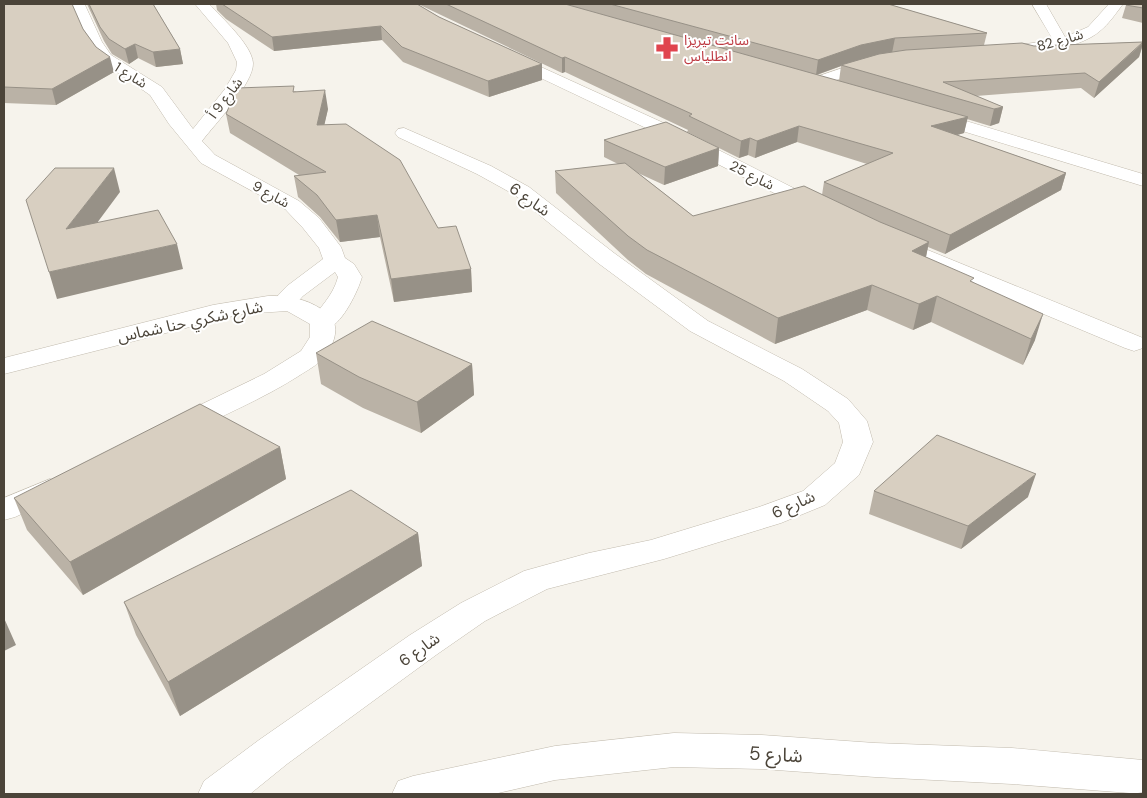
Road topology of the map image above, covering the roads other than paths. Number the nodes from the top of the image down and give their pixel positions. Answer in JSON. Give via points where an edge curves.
{"nodes":[{"id":1,"x":76,"y":4,"type":"edge"},
{"id":2,"x":202,"y":4,"type":"edge"},
{"id":3,"x":1040,"y":4,"type":"edge"},
{"id":4,"x":1116,"y":4,"type":"edge"},
{"id":5,"x":1061,"y":42,"type":"junction"},
{"id":6,"x":494,"y":50,"type":"edge"},
{"id":7,"x":988,"y":52,"type":"edge"},
{"id":8,"x":889,"y":60,"type":"edge"},
{"id":9,"x":798,"y":76,"type":"edge"},
{"id":10,"x":816,"y":82,"type":"junction"},
{"id":11,"x":841,"y":89,"type":"edge"},
{"id":12,"x":914,"y":110,"type":"edge"},
{"id":13,"x":404,"y":133,"type":"dead end"},
{"id":14,"x":192,"y":142,"type":"junction"},
{"id":15,"x":1143,"y":180,"type":"edge"},
{"id":16,"x":836,"y":217,"type":"edge"},
{"id":17,"x":876,"y":235,"type":"edge"},
{"id":18,"x":335,"y":261,"type":"junction"},
{"id":19,"x":283,"y":303,"type":"junction"},
{"id":20,"x":322,"y":322,"type":"junction"},
{"id":21,"x":1134,"y":343,"type":"dead end"},
{"id":22,"x":4,"y":366,"type":"edge"},
{"id":23,"x":157,"y":437,"type":"edge"},
{"id":24,"x":71,"y":479,"type":"edge"},
{"id":25,"x":4,"y":510,"type":"edge"},
{"id":26,"x":1143,"y":778,"type":"edge"},
{"id":27,"x":219,"y":794,"type":"edge"},
{"id":28,"x":413,"y":794,"type":"edge"}],
"edges":[{"from":1,"to":14,"type":"street","name":"شارع 1","via":[[94,42],[106,58],[156,91]]},
{"from":2,"to":14,"type":"street","name":"شارع 9 أ","via":[[240,50],[245,62],[244,73],[236,87]]},
{"from":3,"to":5,"type":"street"},
{"from":4,"to":5,"type":"street","name":"شارع 82","via":[[1094,29]]},
{"from":5,"to":7,"type":"street","name":"شارع 82"},
{"from":6,"to":16,"type":"street","name":"شارع 25","via":[[673,134]]},
{"from":8,"to":10,"type":"street"},
{"from":9,"to":10,"type":"street"},
{"from":10,"to":11,"type":"street"},
{"from":12,"to":15,"type":"street"},
{"from":13,"to":27,"type":"street","name":"شارع 6","via":[[522,191],[699,326],[793,375],[838,405],[853,421],[858,442],[848,468],[814,498],[652,551],[536,580],[473,612],[281,746]]},
{"from":14,"to":18,"type":"street","name":"شارع 9","via":[[208,159],[292,205],[330,247]]},
{"from":17,"to":21,"type":"street"},
{"from":18,"to":19,"type":"street"},
{"from":18,"to":20,"type":"street","name":"شارع 9","via":[[346,268],[350,277],[338,304]]},
{"from":19,"to":20,"type":"street","name":"شارع شكري حنا شماس","via":[[308,310]]},
{"from":19,"to":22,"type":"street","name":"شارع شكري حنا شماس","via":[[256,305],[188,319]]},
{"from":20,"to":23,"type":"street","via":[[323,337],[311,356],[273,380]]},
{"from":24,"to":25,"type":"street"},
{"from":26,"to":28,"type":"street","name":"شارع 5","via":[[1012,766],[674,750],[555,763]]}]}
